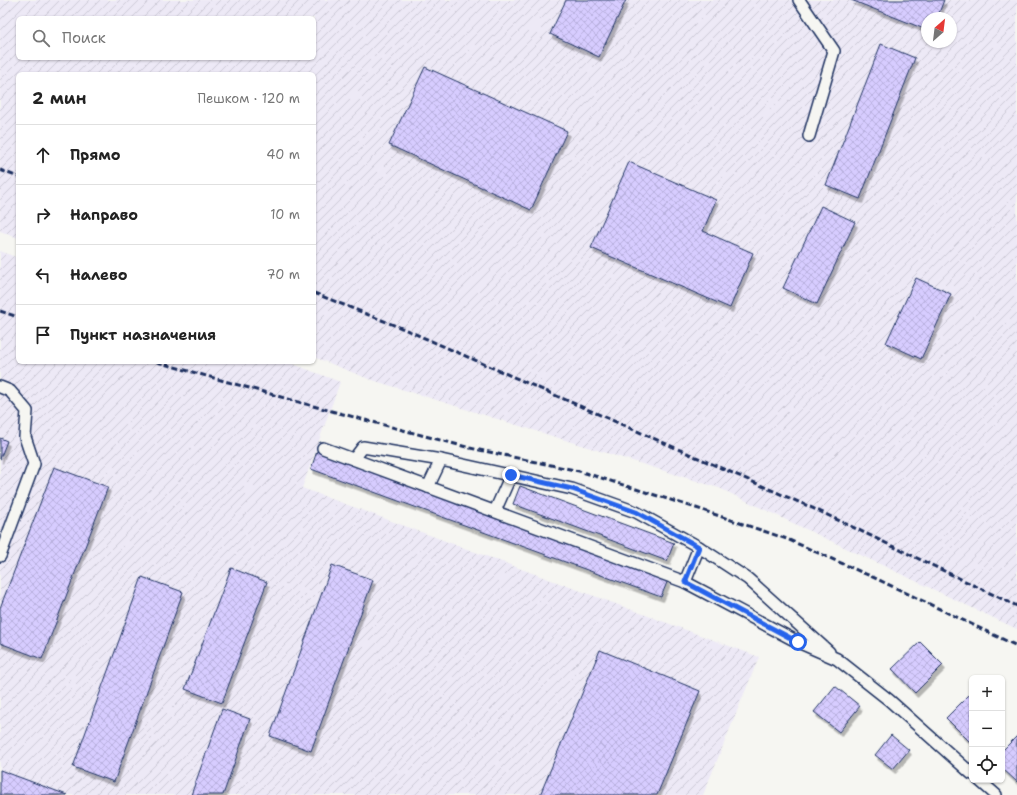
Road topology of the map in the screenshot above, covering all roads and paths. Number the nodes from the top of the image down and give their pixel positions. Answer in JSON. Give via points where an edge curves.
{"nodes":[{"id":1,"x":799,"y":0,"type":"edge"},
{"id":2,"x":809,"y":136,"type":"dead end"},
{"id":3,"x":0,"y":387,"type":"edge"},
{"id":4,"x":322,"y":448,"type":"dead end"},
{"id":5,"x":354,"y":459,"type":"junction"},
{"id":6,"x":441,"y":460,"type":"junction"},
{"id":7,"x":511,"y":475,"type":"junction"},
{"id":8,"x":428,"y":487,"type":"junction"},
{"id":9,"x":495,"y":511,"type":"junction"},
{"id":10,"x":699,"y":547,"type":"junction"},
{"id":11,"x":0,"y":556,"type":"edge"},
{"id":12,"x":685,"y":582,"type":"junction"},
{"id":13,"x":837,"y":659,"type":"junction"},
{"id":14,"x":969,"y":771,"type":"edge"},
{"id":15,"x":982,"y":783,"type":"edge"},
{"id":16,"x":996,"y":795,"type":"edge"}],
"edges":[{"from":1,"to":2,"type":"lane","via":[[834,50]]},
{"from":3,"to":11,"type":"lane","via":[[10,391],[27,410],[25,437],[34,464]]},
{"from":4,"to":5,"type":"lane"},
{"from":5,"to":6,"type":"lane","via":[[363,447]]},
{"from":5,"to":8,"type":"lane"},
{"from":6,"to":7,"type":"lane"},
{"from":6,"to":8,"type":"lane"},
{"from":7,"to":9,"type":"lane"},
{"from":7,"to":10,"type":"lane","via":[[572,489],[636,512]]},
{"from":8,"to":9,"type":"lane"},
{"from":9,"to":12,"type":"lane"},
{"from":10,"to":12,"type":"lane"},
{"from":10,"to":13,"type":"lane","via":[[748,579]]},
{"from":12,"to":13,"type":"lane","via":[[798,642]]},
{"from":13,"to":14,"type":"lane","via":[[889,700]]},
{"from":15,"to":16,"type":"lane"}]}
